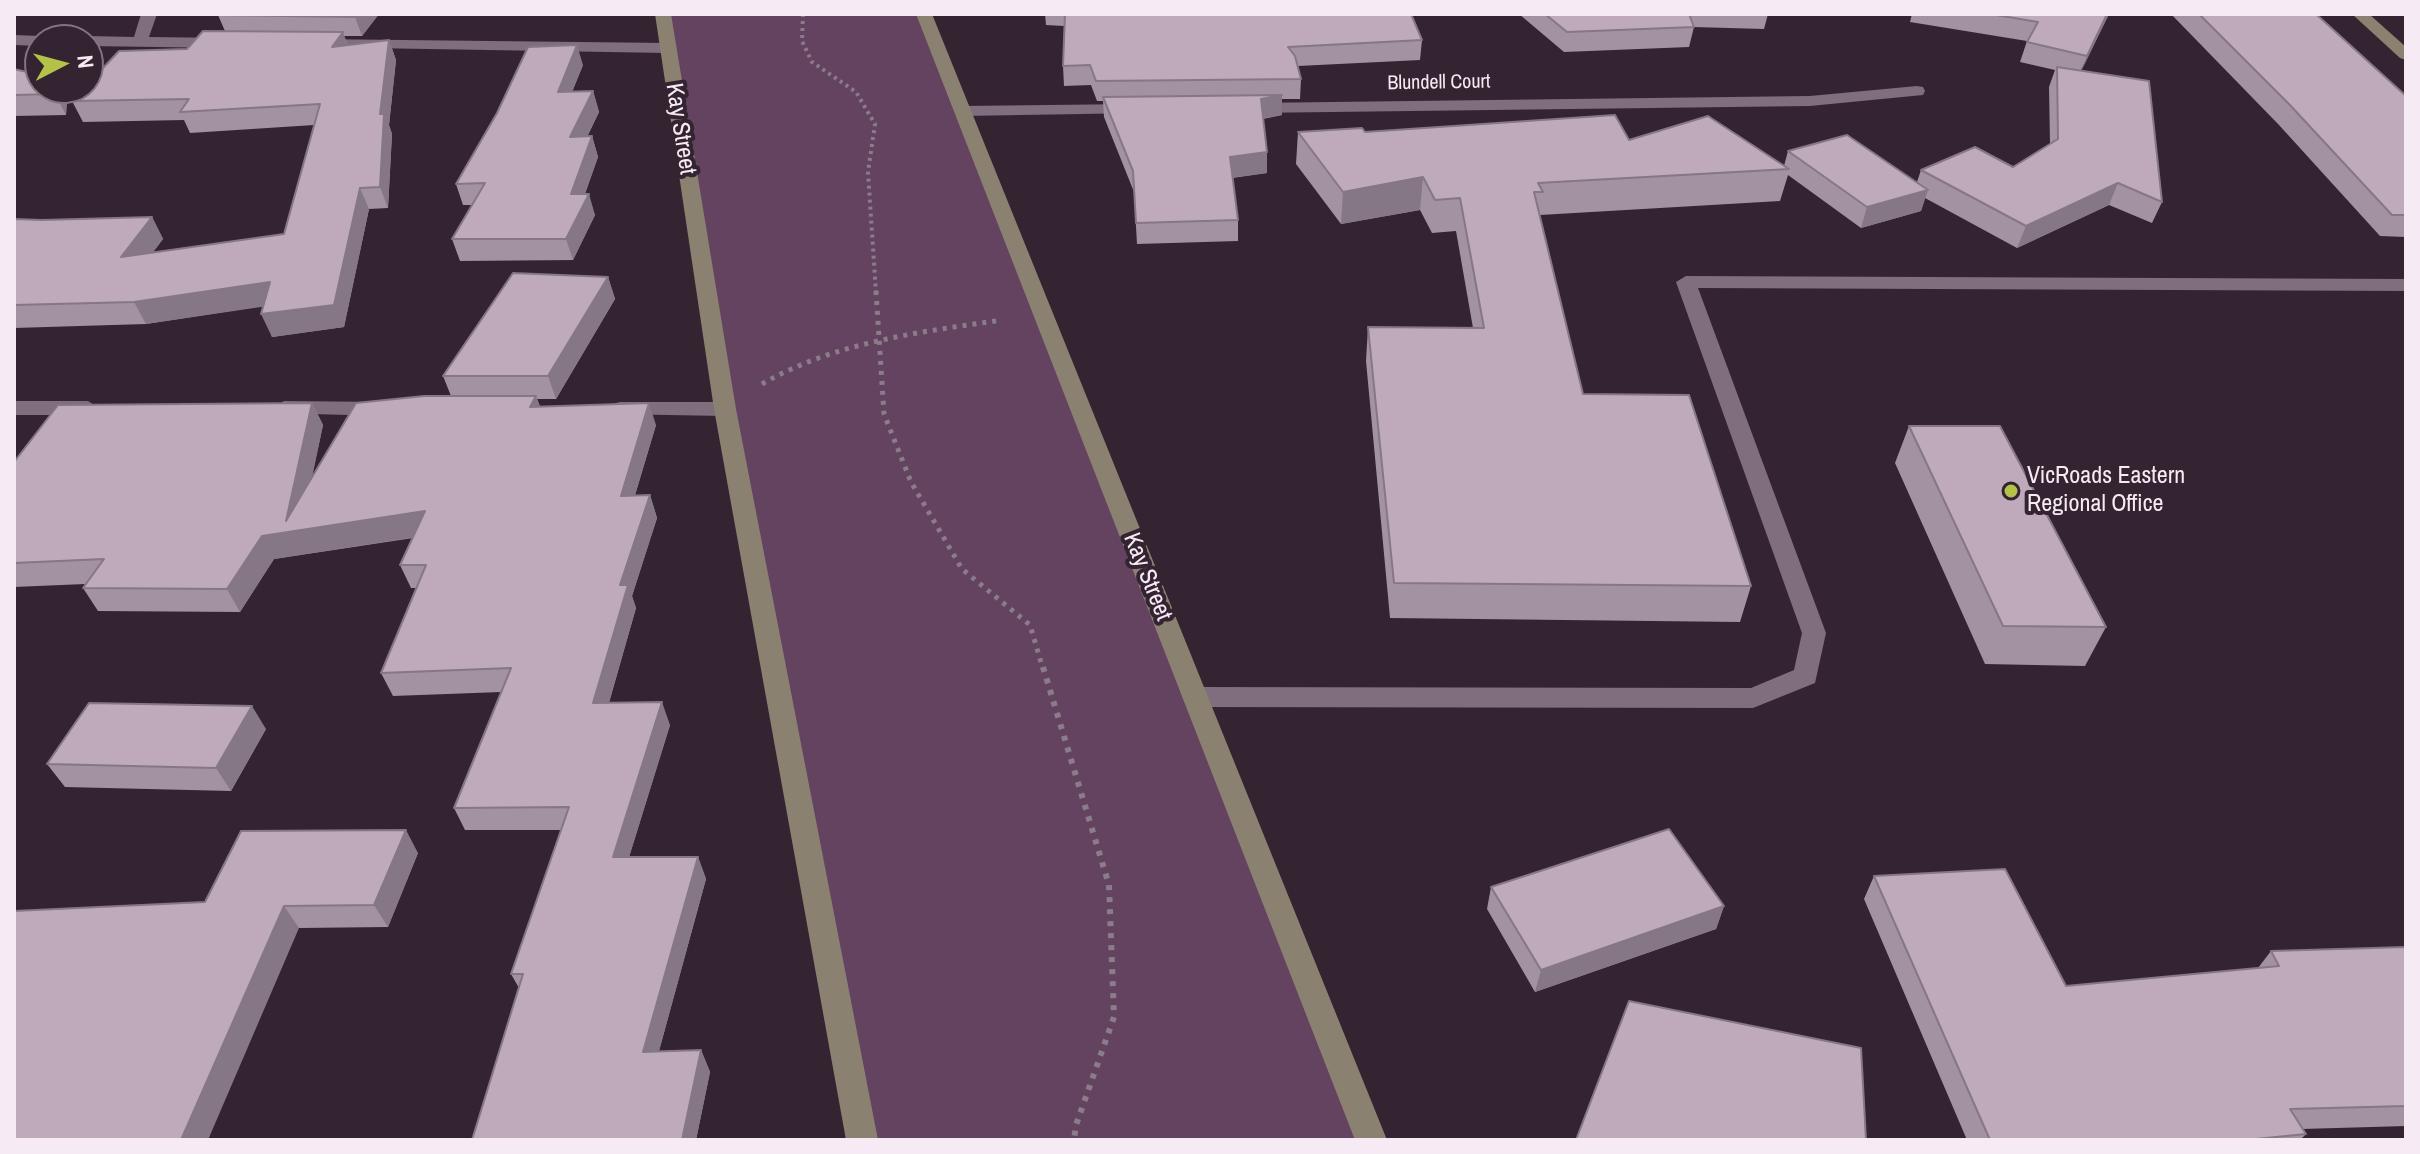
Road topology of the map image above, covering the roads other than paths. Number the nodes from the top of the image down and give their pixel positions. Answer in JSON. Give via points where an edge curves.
{"nodes":[{"id":1,"x":149,"y":14,"type":"edge"},
{"id":2,"x":663,"y":14,"type":"edge"},
{"id":3,"x":924,"y":14,"type":"edge"},
{"id":4,"x":2360,"y":14,"type":"edge"},
{"id":5,"x":104,"y":41,"type":"edge"},
{"id":6,"x":140,"y":42,"type":"junction"},
{"id":7,"x":236,"y":43,"type":"edge"},
{"id":8,"x":300,"y":44,"type":"edge"},
{"id":9,"x":667,"y":48,"type":"junction"},
{"id":10,"x":2406,"y":55,"type":"edge"},
{"id":11,"x":1917,"y":91,"type":"dead end"},
{"id":12,"x":1229,"y":108,"type":"edge"},
{"id":13,"x":1150,"y":109,"type":"edge"},
{"id":14,"x":962,"y":111,"type":"junction"},
{"id":15,"x":2406,"y":285,"type":"edge"},
{"id":16,"x":14,"y":408,"type":"edge"},
{"id":17,"x":109,"y":408,"type":"edge"},
{"id":18,"x":267,"y":408,"type":"edge"},
{"id":19,"x":409,"y":409,"type":"edge"},
{"id":20,"x":598,"y":409,"type":"edge"},
{"id":21,"x":725,"y":409,"type":"junction"},
{"id":22,"x":1195,"y":697,"type":"junction"},
{"id":23,"x":862,"y":1140,"type":"edge"},
{"id":24,"x":1371,"y":1140,"type":"edge"}],
"edges":[{"from":1,"to":6,"type":"street"},
{"from":2,"to":9,"type":"street","name":"Kay Street"},
{"from":3,"to":14,"type":"street","name":"Kay Street"},
{"from":4,"to":10,"type":"street"},
{"from":5,"to":6,"type":"street"},
{"from":6,"to":7,"type":"street"},
{"from":8,"to":9,"type":"street"},
{"from":9,"to":21,"type":"street","name":"Kay Street"},
{"from":11,"to":12,"type":"street","name":"Blundell Court","via":[[1810,101]]},
{"from":13,"to":14,"type":"street"},
{"from":14,"to":22,"type":"street","name":"Kay Street"},
{"from":15,"to":22,"type":"street","via":[[1686,282],[1814,633],[1806,676],[1753,698]]},
{"from":16,"to":17,"type":"street"},
{"from":18,"to":19,"type":"street"},
{"from":20,"to":21,"type":"street"},
{"from":21,"to":23,"type":"street","name":"Kay Street"},
{"from":22,"to":24,"type":"street","name":"Kay Street"}]}
